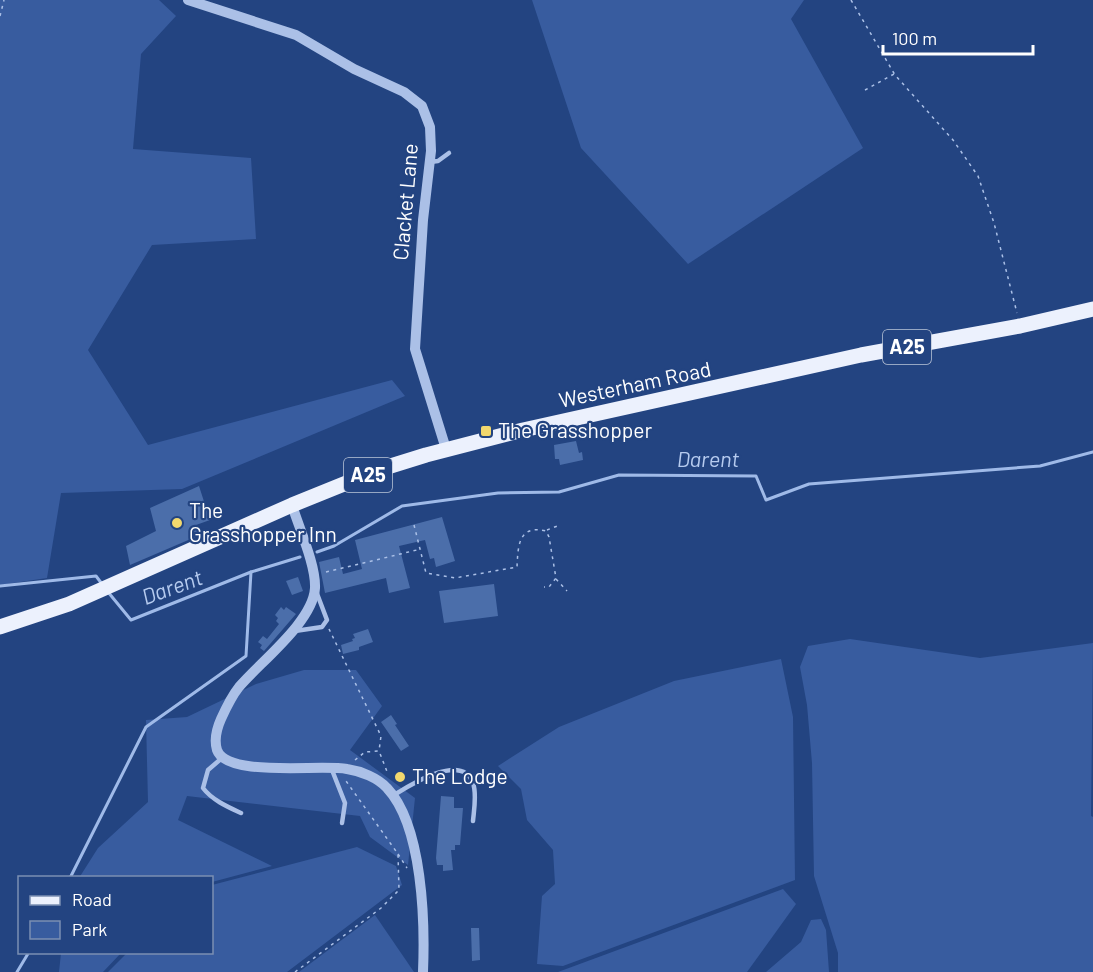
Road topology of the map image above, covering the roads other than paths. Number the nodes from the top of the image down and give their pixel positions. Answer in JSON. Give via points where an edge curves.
{"nodes":[{"id":1,"x":188,"y":0,"type":"edge"},
{"id":2,"x":449,"y":153,"type":"dead end"},
{"id":3,"x":430,"y":162,"type":"junction"},
{"id":4,"x":1093,"y":309,"type":"edge"},
{"id":5,"x":446,"y":449,"type":"junction"},
{"id":6,"x":292,"y":506,"type":"junction"},
{"id":7,"x":315,"y":590,"type":"junction"},
{"id":8,"x":0,"y":627,"type":"edge"},
{"id":9,"x":293,"y":631,"type":"junction"},
{"id":10,"x":222,"y":758,"type":"junction"},
{"id":11,"x":338,"y":768,"type":"junction"},
{"id":12,"x":393,"y":795,"type":"junction"},
{"id":13,"x":241,"y":813,"type":"dead end"},
{"id":14,"x":473,"y":821,"type":"dead end"},
{"id":15,"x":342,"y":823,"type":"dead end"},
{"id":16,"x":423,"y":972,"type":"edge"}],
"edges":[{"from":1,"to":3,"type":"street","name":"Clacket Lane","via":[[296,35],[412,97],[428,118]]},
{"from":2,"to":3,"type":"lane"},
{"from":3,"to":5,"type":"street","name":"Clacket Lane","via":[[415,349]]},
{"from":4,"to":5,"type":"main road","name":"Westerham Road","number":"A25","via":[[861,355]]},
{"from":5,"to":6,"type":"main road","name":"Westerham Road","number":"A25","via":[[381,469]]},
{"from":6,"to":7,"type":"street"},
{"from":6,"to":8,"type":"main road","name":"Westerham Road","number":"A25","via":[[264,511],[106,589]]},
{"from":7,"to":9,"type":"street"},
{"from":7,"to":9,"type":"lane","via":[[327,620],[325,624]]},
{"from":9,"to":10,"type":"street","via":[[238,689],[226,708],[216,738]]},
{"from":10,"to":11,"type":"street","via":[[252,768]]},
{"from":10,"to":13,"type":"lane","via":[[208,770],[203,788]]},
{"from":11,"to":12,"type":"street","via":[[361,772]]},
{"from":11,"to":15,"type":"lane","via":[[345,803]]},
{"from":12,"to":14,"type":"lane","via":[[417,780],[460,771],[473,782]]},
{"from":12,"to":16,"type":"street","via":[[410,828],[421,890]]}]}
